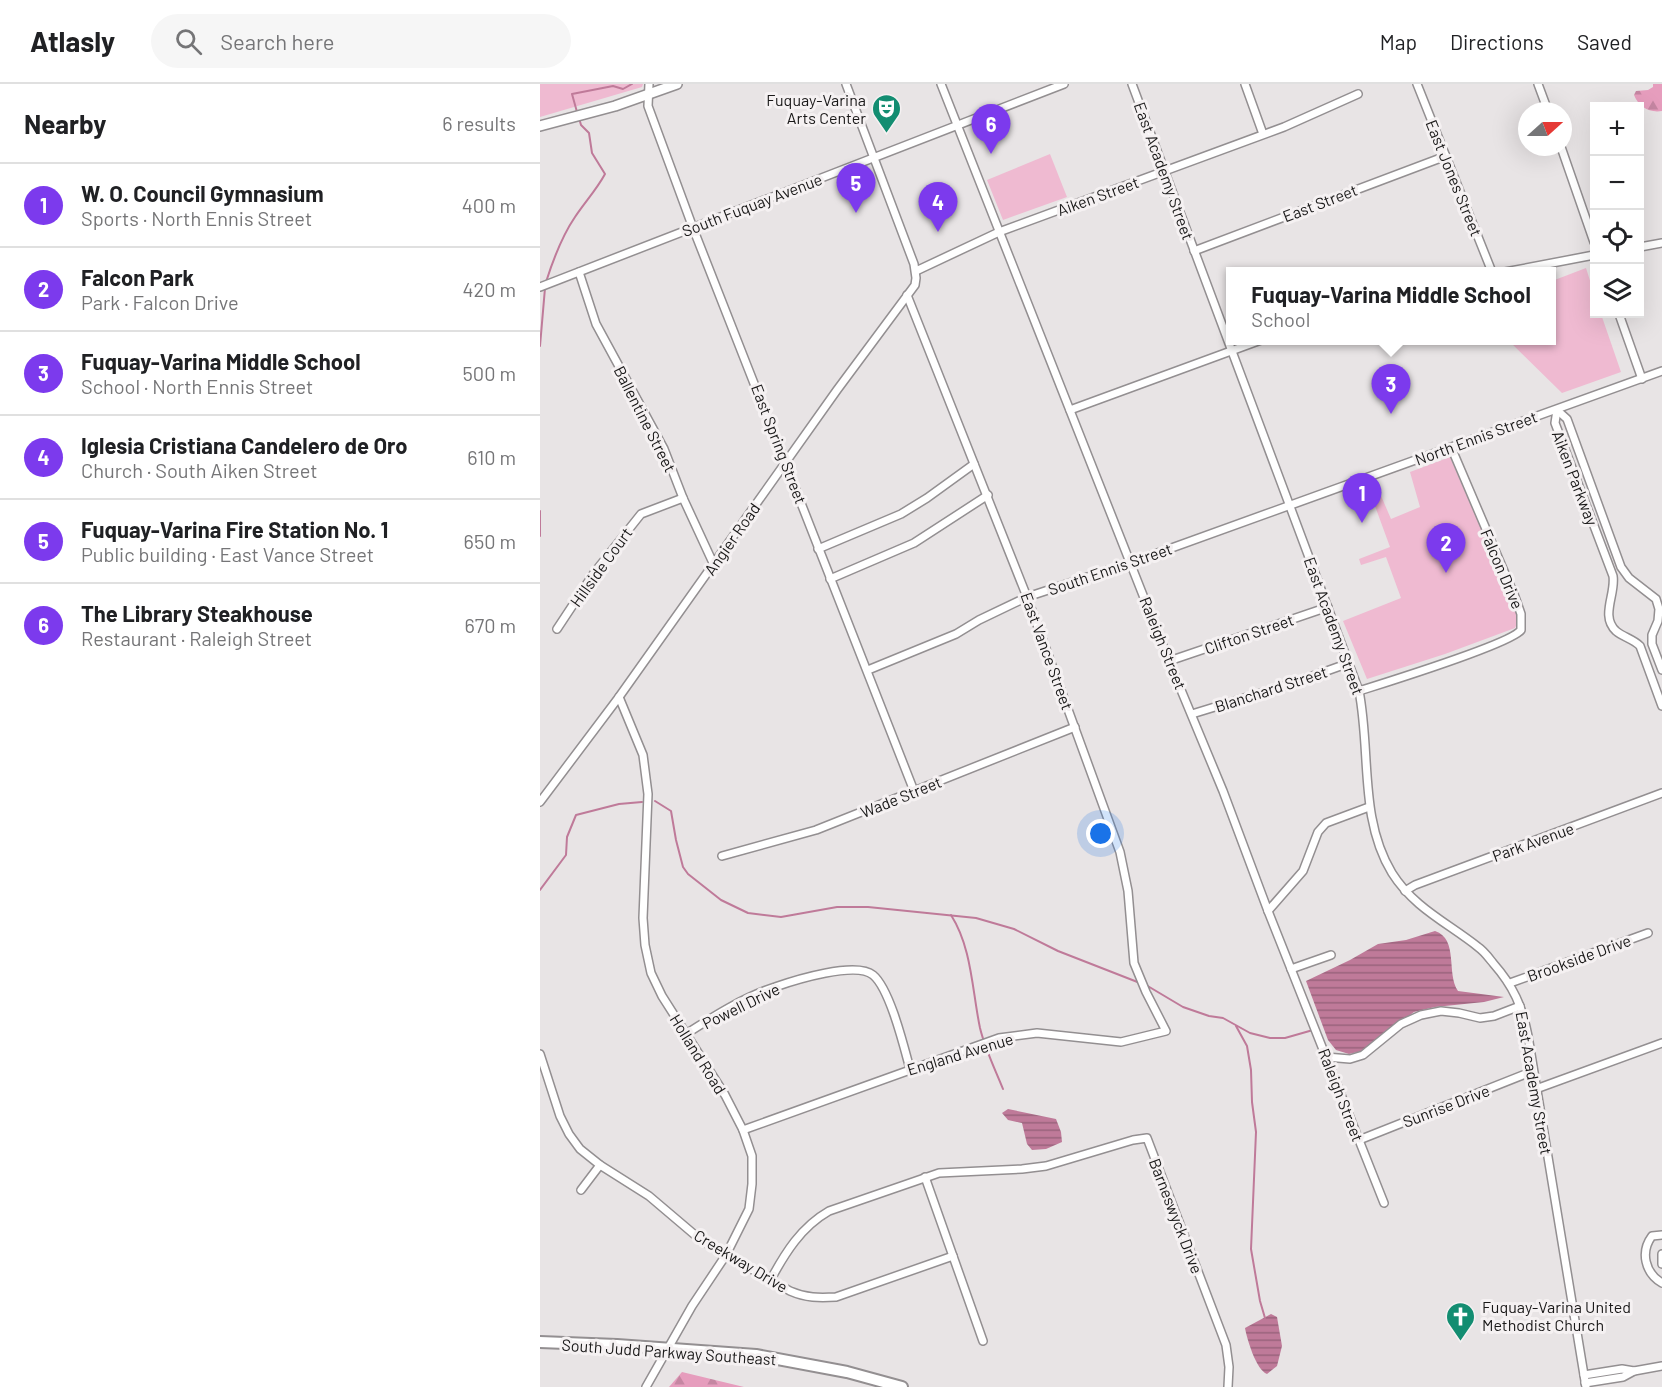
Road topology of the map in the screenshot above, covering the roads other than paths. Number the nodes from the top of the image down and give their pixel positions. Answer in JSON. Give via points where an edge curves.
{"nodes":[{"id":1,"x":649,"y":84,"type":"edge"},
{"id":2,"x":677,"y":84,"type":"edge"},
{"id":3,"x":846,"y":84,"type":"edge"},
{"id":4,"x":940,"y":84,"type":"edge"},
{"id":5,"x":1064,"y":84,"type":"edge"},
{"id":6,"x":1132,"y":84,"type":"edge"},
{"id":7,"x":1245,"y":84,"type":"edge"},
{"id":8,"x":1417,"y":84,"type":"edge"},
{"id":9,"x":1538,"y":84,"type":"edge"},
{"id":10,"x":1358,"y":94,"type":"dead end"},
{"id":11,"x":648,"y":95,"type":"junction"},
{"id":12,"x":1545,"y":102,"type":"edge"},
{"id":13,"x":540,"y":126,"type":"edge"},
{"id":14,"x":957,"y":126,"type":"junction"},
{"id":15,"x":1263,"y":134,"type":"junction"},
{"id":16,"x":1446,"y":156,"type":"junction"},
{"id":17,"x":1564,"y":156,"type":"edge"},
{"id":18,"x":873,"y":158,"type":"junction"},
{"id":19,"x":1164,"y":171,"type":"junction"},
{"id":20,"x":693,"y":228,"type":"junction"},
{"id":21,"x":1590,"y":230,"type":"edge"},
{"id":22,"x":999,"y":232,"type":"junction"},
{"id":23,"x":1662,"y":243,"type":"edge"},
{"id":24,"x":1644,"y":246,"type":"edge"},
{"id":25,"x":1194,"y":250,"type":"junction"},
{"id":26,"x":1590,"y":256,"type":"edge"},
{"id":27,"x":1490,"y":267,"type":"edge"},
{"id":28,"x":1531,"y":267,"type":"edge"},
{"id":29,"x":916,"y":271,"type":"junction"},
{"id":30,"x":579,"y":272,"type":"junction"},
{"id":31,"x":540,"y":286,"type":"edge"},
{"id":32,"x":907,"y":295,"type":"junction"},
{"id":33,"x":1620,"y":318,"type":"edge"},
{"id":34,"x":1226,"y":335,"type":"edge"},
{"id":35,"x":1230,"y":345,"type":"edge"},
{"id":36,"x":1248,"y":345,"type":"edge"},
{"id":37,"x":1232,"y":351,"type":"junction"},
{"id":38,"x":1662,"y":371,"type":"edge"},
{"id":39,"x":1642,"y":379,"type":"junction"},
{"id":40,"x":1070,"y":410,"type":"junction"},
{"id":41,"x":1557,"y":410,"type":"junction"},
{"id":42,"x":1451,"y":447,"type":"junction"},
{"id":43,"x":786,"y":461,"type":"junction"},
{"id":44,"x":974,"y":464,"type":"junction"},
{"id":45,"x":988,"y":495,"type":"junction"},
{"id":46,"x":683,"y":498,"type":"junction"},
{"id":47,"x":1290,"y":505,"type":"junction"},
{"id":48,"x":818,"y":549,"type":"junction"},
{"id":49,"x":1130,"y":562,"type":"junction"},
{"id":50,"x":714,"y":566,"type":"junction"},
{"id":51,"x":1624,"y":571,"type":"junction"},
{"id":52,"x":1613,"y":575,"type":"junction"},
{"id":53,"x":830,"y":579,"type":"junction"},
{"id":54,"x":1027,"y":597,"type":"junction"},
{"id":55,"x":1328,"y":607,"type":"junction"},
{"id":56,"x":556,"y":628,"type":"dead end"},
{"id":57,"x":1652,"y":644,"type":"junction"},
{"id":58,"x":1641,"y":649,"type":"junction"},
{"id":59,"x":1169,"y":661,"type":"junction"},
{"id":60,"x":1349,"y":663,"type":"junction"},
{"id":61,"x":867,"y":670,"type":"junction"},
{"id":62,"x":1662,"y":670,"type":"edge"},
{"id":63,"x":1359,"y":691,"type":"junction"},
{"id":64,"x":619,"y":698,"type":"junction"},
{"id":65,"x":1662,"y":706,"type":"edge"},
{"id":66,"x":1192,"y":714,"type":"junction"},
{"id":67,"x":1075,"y":727,"type":"junction"},
{"id":68,"x":914,"y":791,"type":"junction"},
{"id":69,"x":1662,"y":793,"type":"edge"},
{"id":70,"x":540,"y":802,"type":"edge"},
{"id":71,"x":1369,"y":807,"type":"junction"},
{"id":72,"x":722,"y":856,"type":"dead end"},
{"id":73,"x":1405,"y":891,"type":"junction"},
{"id":74,"x":1268,"y":911,"type":"junction"},
{"id":75,"x":1648,"y":933,"type":"dead end"},
{"id":76,"x":1331,"y":955,"type":"dead end"},
{"id":77,"x":1291,"y":969,"type":"junction"},
{"id":78,"x":1510,"y":983,"type":"junction"},
{"id":79,"x":1520,"y":1006,"type":"junction"},
{"id":80,"x":1157,"y":1013,"type":"joint"},
{"id":81,"x":686,"y":1034,"type":"junction"},
{"id":82,"x":1662,"y":1043,"type":"edge"},
{"id":83,"x":540,"y":1054,"type":"edge"},
{"id":84,"x":1326,"y":1057,"type":"junction"},
{"id":85,"x":910,"y":1069,"type":"junction"},
{"id":86,"x":1533,"y":1071,"type":"junction"},
{"id":87,"x":1536,"y":1089,"type":"junction"},
{"id":88,"x":743,"y":1130,"type":"junction"},
{"id":89,"x":1359,"y":1140,"type":"junction"},
{"id":90,"x":600,"y":1165,"type":"junction"},
{"id":91,"x":925,"y":1177,"type":"junction"},
{"id":92,"x":581,"y":1190,"type":"dead end"},
{"id":93,"x":1384,"y":1203,"type":"dead end"},
{"id":94,"x":1662,"y":1235,"type":"edge"},
{"id":95,"x":1662,"y":1254,"type":"edge"},
{"id":96,"x":726,"y":1255,"type":"junction"},
{"id":97,"x":954,"y":1256,"type":"junction"},
{"id":98,"x":1662,"y":1264,"type":"edge"},
{"id":99,"x":770,"y":1281,"type":"junction"},
{"id":100,"x":1662,"y":1283,"type":"edge"},
{"id":101,"x":983,"y":1341,"type":"dead end"},
{"id":102,"x":540,"y":1342,"type":"edge"},
{"id":103,"x":667,"y":1349,"type":"junction"},
{"id":104,"x":1662,"y":1366,"type":"edge"},
{"id":105,"x":1585,"y":1382,"type":"edge"},
{"id":106,"x":646,"y":1387,"type":"edge"},
{"id":107,"x":902,"y":1387,"type":"edge"},
{"id":108,"x":1228,"y":1387,"type":"edge"}],
"edges":[{"from":1,"to":11,"type":"street","name":"East Spring Street"},
{"from":2,"to":11,"type":"main road"},
{"from":3,"to":18,"type":"street"},
{"from":4,"to":14,"type":"street","name":"Raleigh Street"},
{"from":5,"to":14,"type":"street","name":"South Fuquay Avenue"},
{"from":6,"to":19,"type":"street","name":"East Academy Street"},
{"from":7,"to":15,"type":"street"},
{"from":8,"to":16,"type":"street","name":"East Jones Street"},
{"from":9,"to":12,"type":"street"},
{"from":10,"to":15,"type":"street","name":"Aiken Street"},
{"from":11,"to":13,"type":"main road"},
{"from":11,"to":20,"type":"street","name":"East Spring Street","via":[[648,106]]},
{"from":14,"to":18,"type":"street","name":"South Fuquay Avenue"},
{"from":14,"to":22,"type":"street","name":"Raleigh Street"},
{"from":15,"to":19,"type":"street","name":"Aiken Street"},
{"from":16,"to":25,"type":"street","name":"East Street"},
{"from":16,"to":27,"type":"street","name":"East Jones Street"},
{"from":17,"to":21,"type":"street"},
{"from":18,"to":20,"type":"street","name":"South Fuquay Avenue"},
{"from":18,"to":29,"type":"street"},
{"from":19,"to":22,"type":"street","name":"Aiken Street"},
{"from":19,"to":25,"type":"street","name":"East Academy Street"},
{"from":20,"to":30,"type":"street","name":"South Fuquay Avenue"},
{"from":20,"to":43,"type":"street","name":"East Spring Street"},
{"from":22,"to":29,"type":"street","name":"Aiken Street"},
{"from":22,"to":40,"type":"street","name":"Raleigh Street"},
{"from":23,"to":24,"type":"street"},
{"from":25,"to":34,"type":"street","name":"East Academy Street"},
{"from":26,"to":28,"type":"street"},
{"from":29,"to":32,"type":"street","name":"Angier Road","via":[[915,285]]},
{"from":30,"to":31,"type":"street","name":"South Fuquay Avenue"},
{"from":30,"to":46,"type":"street","name":"Ballentine Street","via":[[597,324],[664,449]]},
{"from":32,"to":43,"type":"street","name":"Angier Road"},
{"from":32,"to":44,"type":"street","name":"East Vance Street"},
{"from":33,"to":39,"type":"street"},
{"from":35,"to":37,"type":"street","name":"East Academy Street"},
{"from":36,"to":37,"type":"street"},
{"from":37,"to":40,"type":"street"},
{"from":37,"to":47,"type":"street","name":"East Academy Street"},
{"from":38,"to":39,"type":"street","name":"North Ennis Street"},
{"from":39,"to":41,"type":"street","name":"North Ennis Street"},
{"from":40,"to":49,"type":"street","name":"Raleigh Street"},
{"from":41,"to":42,"type":"street","name":"North Ennis Street"},
{"from":41,"to":51,"type":"street","name":"Aiken Parkway","via":[[1567,419]]},
{"from":41,"to":52,"type":"street","name":"Aiken Parkway","via":[[1555,423]]},
{"from":42,"to":47,"type":"street","name":"North Ennis Street"},
{"from":42,"to":63,"type":"street","name":"Falcon Drive","via":[[1515,597],[1521,630],[1487,647]]},
{"from":43,"to":48,"type":"street","name":"East Spring Street"},
{"from":43,"to":50,"type":"street","name":"Angier Road"},
{"from":44,"to":45,"type":"street","name":"East Vance Street"},
{"from":44,"to":48,"type":"street","via":[[901,514]]},
{"from":45,"to":53,"type":"street","via":[[914,543]]},
{"from":45,"to":54,"type":"street","name":"East Vance Street"},
{"from":46,"to":50,"type":"street","name":"Ballentine Street"},
{"from":46,"to":56,"type":"street","name":"Hillside Court","via":[[641,514]]},
{"from":47,"to":49,"type":"street","name":"South Ennis Street"},
{"from":47,"to":55,"type":"street","name":"East Academy Street"},
{"from":48,"to":53,"type":"street","name":"East Spring Street"},
{"from":49,"to":54,"type":"street","name":"South Ennis Street"},
{"from":49,"to":59,"type":"street","name":"Raleigh Street"},
{"from":50,"to":64,"type":"street","name":"Angier Road"},
{"from":51,"to":52,"type":"street"},
{"from":51,"to":57,"type":"street","name":"Aiken Parkway","via":[[1656,599],[1658,621]]},
{"from":52,"to":58,"type":"street","name":"Aiken Parkway","via":[[1609,621]]},
{"from":53,"to":61,"type":"street","name":"East Spring Street"},
{"from":54,"to":61,"type":"street","name":"South Ennis Street","via":[[956,634]]},
{"from":54,"to":67,"type":"street","name":"East Vance Street"},
{"from":55,"to":59,"type":"street","name":"Clifton Street"},
{"from":55,"to":60,"type":"street","name":"East Academy Street"},
{"from":57,"to":58,"type":"street"},
{"from":57,"to":62,"type":"street"},
{"from":58,"to":65,"type":"street"},
{"from":59,"to":66,"type":"street","name":"Raleigh Street"},
{"from":60,"to":63,"type":"street","name":"East Academy Street"},
{"from":60,"to":66,"type":"street","name":"Blanchard Street"},
{"from":61,"to":68,"type":"street","name":"East Spring Street"},
{"from":63,"to":71,"type":"street","name":"East Academy Street"},
{"from":64,"to":70,"type":"street","name":"Angier Road"},
{"from":64,"to":81,"type":"street","name":"Holland Road","via":[[643,755],[648,794],[645,945],[651,973]]},
{"from":66,"to":74,"type":"street","name":"Raleigh Street"},
{"from":67,"to":68,"type":"street","name":"Wade Street"},
{"from":67,"to":80,"type":"street","name":"East Vance Street","via":[[1120,852],[1128,891],[1134,963]]},
{"from":68,"to":72,"type":"street","name":"Wade Street","via":[[816,830]]},
{"from":69,"to":73,"type":"street","name":"Park Avenue"},
{"from":71,"to":73,"type":"street","name":"East Academy Street","via":[[1381,850]]},
{"from":71,"to":74,"type":"street","via":[[1326,823],[1318,832],[1303,872]]},
{"from":73,"to":78,"type":"street","name":"East Academy Street","via":[[1431,915],[1481,949]]},
{"from":74,"to":77,"type":"street","name":"Raleigh Street"},
{"from":75,"to":78,"type":"street","name":"Brookside Drive"},
{"from":76,"to":77,"type":"street"},
{"from":77,"to":84,"type":"street","name":"Raleigh Street"},
{"from":78,"to":79,"type":"street","name":"East Academy Street"},
{"from":79,"to":84,"type":"street","via":[[1480,1018],[1441,1011],[1421,1016],[1401,1024],[1363,1055],[1350,1059]]},
{"from":79,"to":86,"type":"street","name":"East Academy Street"},
{"from":80,"to":85,"type":"street","name":"England Avenue","via":[[1166,1031],[1141,1038],[1121,1042],[1036,1033],[999,1038]]},
{"from":81,"to":85,"type":"street","name":"Powell Drive","via":[[775,987],[823,974],[863,970],[883,987]]},
{"from":81,"to":88,"type":"street","name":"Holland Road"},
{"from":82,"to":87,"type":"street"},
{"from":83,"to":90,"type":"street","name":"Creekway Drive","via":[[569,1134]]},
{"from":84,"to":89,"type":"street","name":"Raleigh Street"},
{"from":85,"to":88,"type":"street","name":"England Avenue"},
{"from":86,"to":87,"type":"street","name":"East Academy Street"},
{"from":86,"to":89,"type":"street","name":"Sunrise Drive"},
{"from":87,"to":105,"type":"street","name":"East Academy Street"},
{"from":88,"to":96,"type":"street","name":"Holland Road","via":[[752,1156],[749,1209]]},
{"from":89,"to":93,"type":"street","name":"Raleigh Street"},
{"from":90,"to":92,"type":"street"},
{"from":90,"to":96,"type":"street","name":"Creekway Drive"},
{"from":91,"to":97,"type":"street"},
{"from":91,"to":99,"type":"street","name":"Barneswyck Drive","via":[[818,1217],[788,1249]]},
{"from":91,"to":108,"type":"street","name":"Barneswyck Drive","via":[[1046,1166],[1147,1138],[1226,1345]]},
{"from":94,"to":100,"type":"street","via":[[1652,1236],[1644,1253],[1646,1265]]},
{"from":95,"to":98,"type":"street"},
{"from":96,"to":99,"type":"street","name":"Creekway Drive"},
{"from":96,"to":103,"type":"street","name":"Holland Road"},
{"from":97,"to":99,"type":"street","name":"Creekway Drive","via":[[836,1297],[803,1296]]},
{"from":97,"to":101,"type":"street"},
{"from":102,"to":103,"type":"highway","name":"South Judd Parkway Southeast"},
{"from":103,"to":106,"type":"street","name":"Holland Road"},
{"from":103,"to":107,"type":"highway","name":"South Judd Parkway Southeast","via":[[756,1355],[848,1372]]},
{"from":104,"to":105,"type":"street"}]}
